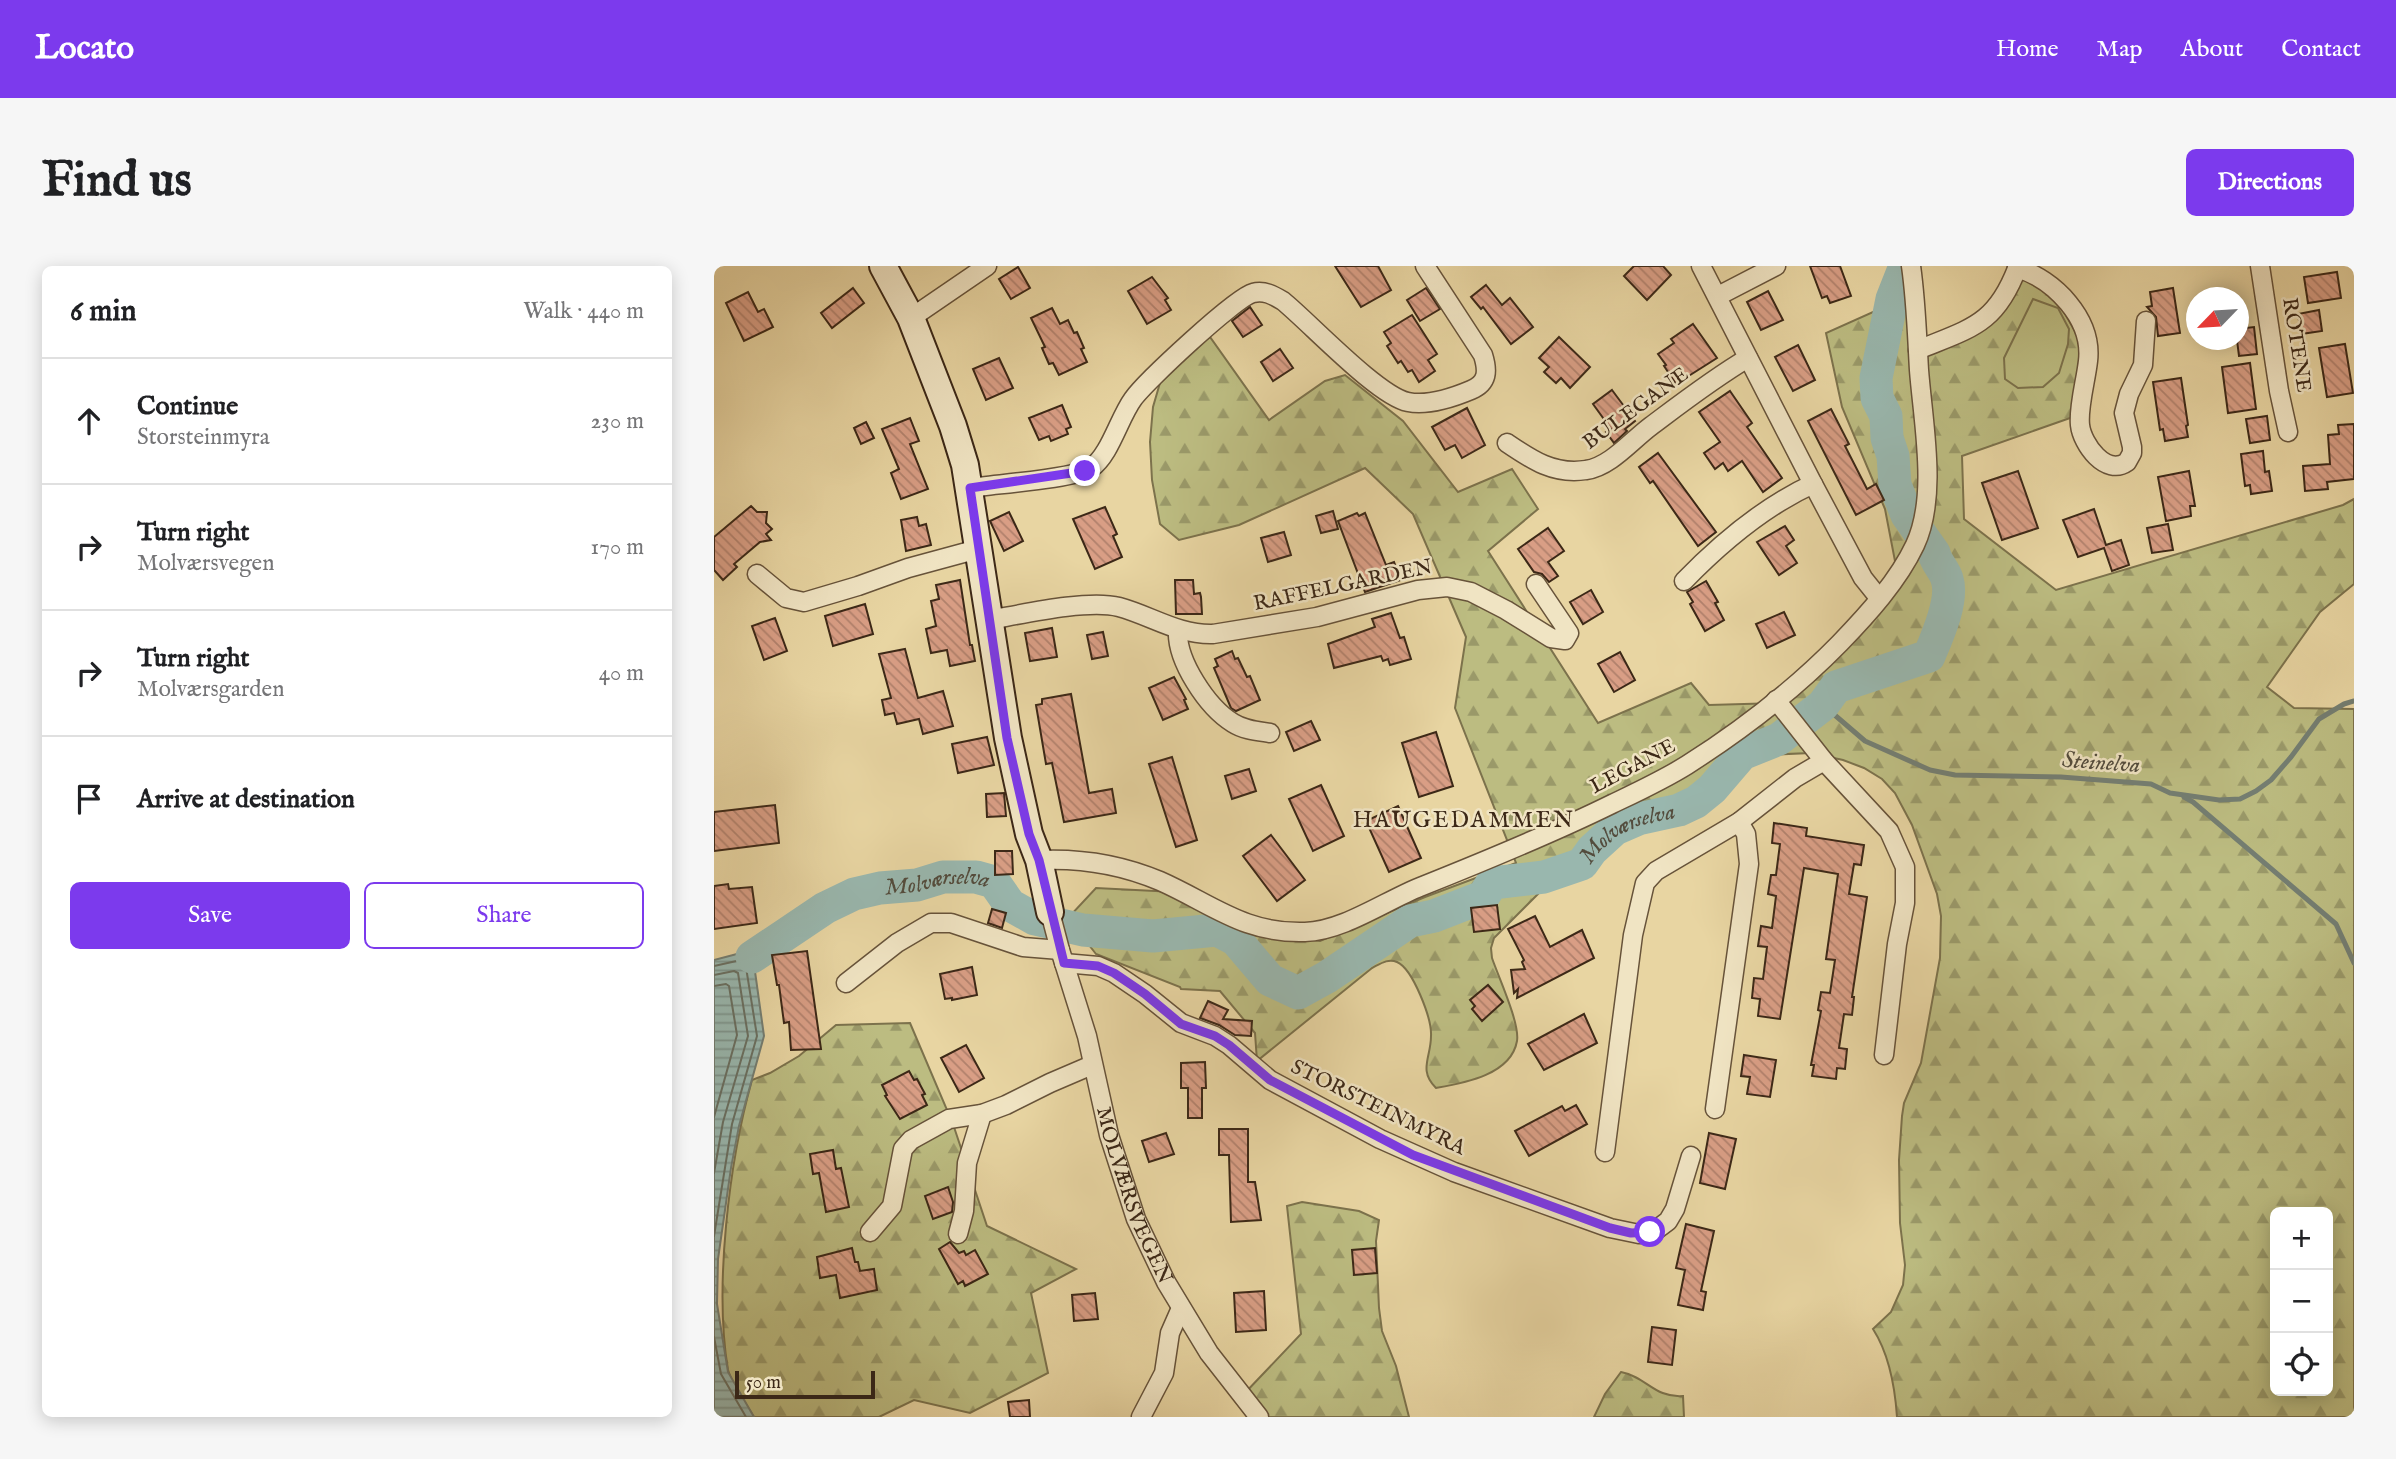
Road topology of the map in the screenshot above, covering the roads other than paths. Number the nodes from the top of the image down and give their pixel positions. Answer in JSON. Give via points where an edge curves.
{"nodes":[{"id":1,"x":883,"y":266,"type":"edge"},
{"id":2,"x":987,"y":266,"type":"edge"},
{"id":3,"x":1425,"y":266,"type":"edge"},
{"id":4,"x":1701,"y":266,"type":"edge"},
{"id":5,"x":1776,"y":266,"type":"edge"},
{"id":6,"x":1911,"y":266,"type":"edge"},
{"id":7,"x":2260,"y":266,"type":"edge"},
{"id":8,"x":2017,"y":267,"type":"edge"},
{"id":9,"x":1717,"y":296,"type":"junction"},
{"id":10,"x":911,"y":318,"type":"junction"},
{"id":11,"x":2146,"y":321,"type":"dead end"},
{"id":12,"x":1918,"y":350,"type":"junction"},
{"id":13,"x":1748,"y":358,"type":"junction"},
{"id":14,"x":2288,"y":432,"type":"dead end"},
{"id":15,"x":1507,"y":443,"type":"dead end"},
{"id":16,"x":1812,"y":484,"type":"junction"},
{"id":17,"x":970,"y":488,"type":"junction"},
{"id":18,"x":978,"y":550,"type":"junction"},
{"id":19,"x":757,"y":574,"type":"dead end"},
{"id":20,"x":1684,"y":581,"type":"dead end"},
{"id":21,"x":1536,"y":584,"type":"dead end"},
{"id":22,"x":1879,"y":598,"type":"junction"},
{"id":23,"x":989,"y":620,"type":"junction"},
{"id":24,"x":1178,"y":630,"type":"junction"},
{"id":25,"x":1776,"y":700,"type":"junction"},
{"id":26,"x":1270,"y":733,"type":"dead end"},
{"id":27,"x":1824,"y":761,"type":"junction"},
{"id":28,"x":1739,"y":822,"type":"junction"},
{"id":29,"x":1039,"y":860,"type":"junction"},
{"id":30,"x":1058,"y":940,"type":"junction"},
{"id":31,"x":846,"y":983,"type":"dead end"},
{"id":32,"x":1884,"y":1055,"type":"dead end"},
{"id":33,"x":1092,"y":1065,"type":"junction"},
{"id":34,"x":1715,"y":1109,"type":"dead end"},
{"id":35,"x":982,"y":1114,"type":"junction"},
{"id":36,"x":1605,"y":1152,"type":"dead end"},
{"id":37,"x":1691,"y":1156,"type":"dead end"},
{"id":38,"x":870,"y":1232,"type":"dead end"},
{"id":39,"x":958,"y":1234,"type":"dead end"},
{"id":40,"x":1181,"y":1308,"type":"junction"},
{"id":41,"x":1141,"y":1417,"type":"edge"},
{"id":42,"x":1259,"y":1417,"type":"edge"}],
"edges":[{"from":1,"to":10,"type":"street","name":"MOLVÆRSVEGEN"},
{"from":2,"to":10,"type":"street"},
{"from":3,"to":17,"type":"street","via":[[1483,355],[1487,374],[1471,390],[1420,403],[1398,399],[1283,301],[1271,294],[1252,293],[1146,383],[1094,466],[1075,474]]},
{"from":4,"to":9,"type":"street"},
{"from":5,"to":9,"type":"street"},
{"from":6,"to":12,"type":"street","name":"LEGANE"},
{"from":7,"to":14,"type":"street","name":"ROTENE"},
{"from":8,"to":11,"type":"street","via":[[2058,290],[2082,326],[2089,357],[2080,424],[2089,448],[2117,467],[2127,463],[2132,453],[2124,413],[2143,365]]},
{"from":8,"to":12,"type":"street","via":[[2007,291],[1986,319]]},
{"from":9,"to":13,"type":"street"},
{"from":10,"to":17,"type":"street","name":"MOLVÆRSVEGEN","via":[[953,426]]},
{"from":12,"to":22,"type":"street","name":"LEGANE","via":[[1926,458],[1924,520],[1915,546]]},
{"from":13,"to":15,"type":"street","name":"BULEGANE","via":[[1592,469],[1548,468]]},
{"from":13,"to":16,"type":"street"},
{"from":16,"to":20,"type":"street","via":[[1755,520]]},
{"from":16,"to":22,"type":"street","via":[[1863,578]]},
{"from":17,"to":18,"type":"street","name":"MOLVÆRSVEGEN"},
{"from":18,"to":19,"type":"street","via":[[804,602],[786,598]]},
{"from":18,"to":23,"type":"street","name":"MOLVÆRSVEGEN"},
{"from":21,"to":24,"type":"street","name":"RAFFELGARDEN","via":[[1569,633],[1565,640],[1551,638],[1471,592],[1447,587],[1259,628],[1199,634]]},
{"from":22,"to":25,"type":"street","name":"LEGANE","via":[[1819,664]]},
{"from":23,"to":24,"type":"street","name":"RAFFELGARDEN","via":[[1070,607],[1111,606]]},
{"from":23,"to":29,"type":"street","name":"MOLVÆRSVEGEN","via":[[1007,738]]},
{"from":24,"to":26,"type":"street","via":[[1187,669],[1217,710],[1233,723]]},
{"from":25,"to":27,"type":"street"},
{"from":25,"to":29,"type":"street","name":"LEGANE","via":[[1686,766],[1651,785],[1547,836],[1343,923],[1310,932],[1254,927],[1156,879],[1104,862]]},
{"from":27,"to":28,"type":"street"},
{"from":27,"to":32,"type":"street","via":[[1889,831],[1905,867],[1905,903]]},
{"from":28,"to":34,"type":"street","via":[[1746,834],[1749,864]]},
{"from":28,"to":36,"type":"street","via":[[1656,870],[1645,883],[1633,935]]},
{"from":29,"to":30,"type":"street","name":"MOLVÆRSVEGEN"},
{"from":30,"to":31,"type":"street","via":[[1023,947],[951,923],[930,923]]},
{"from":30,"to":33,"type":"street","name":"MOLVÆRSVEGEN"},
{"from":30,"to":37,"type":"street","name":"STORSTEINMYRA","via":[[1145,994],[1181,1024],[1229,1045],[1270,1080],[1391,1144],[1454,1172],[1610,1228],[1639,1234],[1668,1221]]},
{"from":33,"to":35,"type":"street"},
{"from":33,"to":40,"type":"street","name":"MOLVÆRSVEGEN","via":[[1136,1219]]},
{"from":35,"to":38,"type":"street","via":[[949,1119],[911,1140],[903,1149],[892,1206]]},
{"from":35,"to":39,"type":"street","via":[[967,1163]]},
{"from":40,"to":41,"type":"street","via":[[1170,1333],[1164,1373]]},
{"from":40,"to":42,"type":"street","name":"MOLVÆRSVEGEN"}]}
